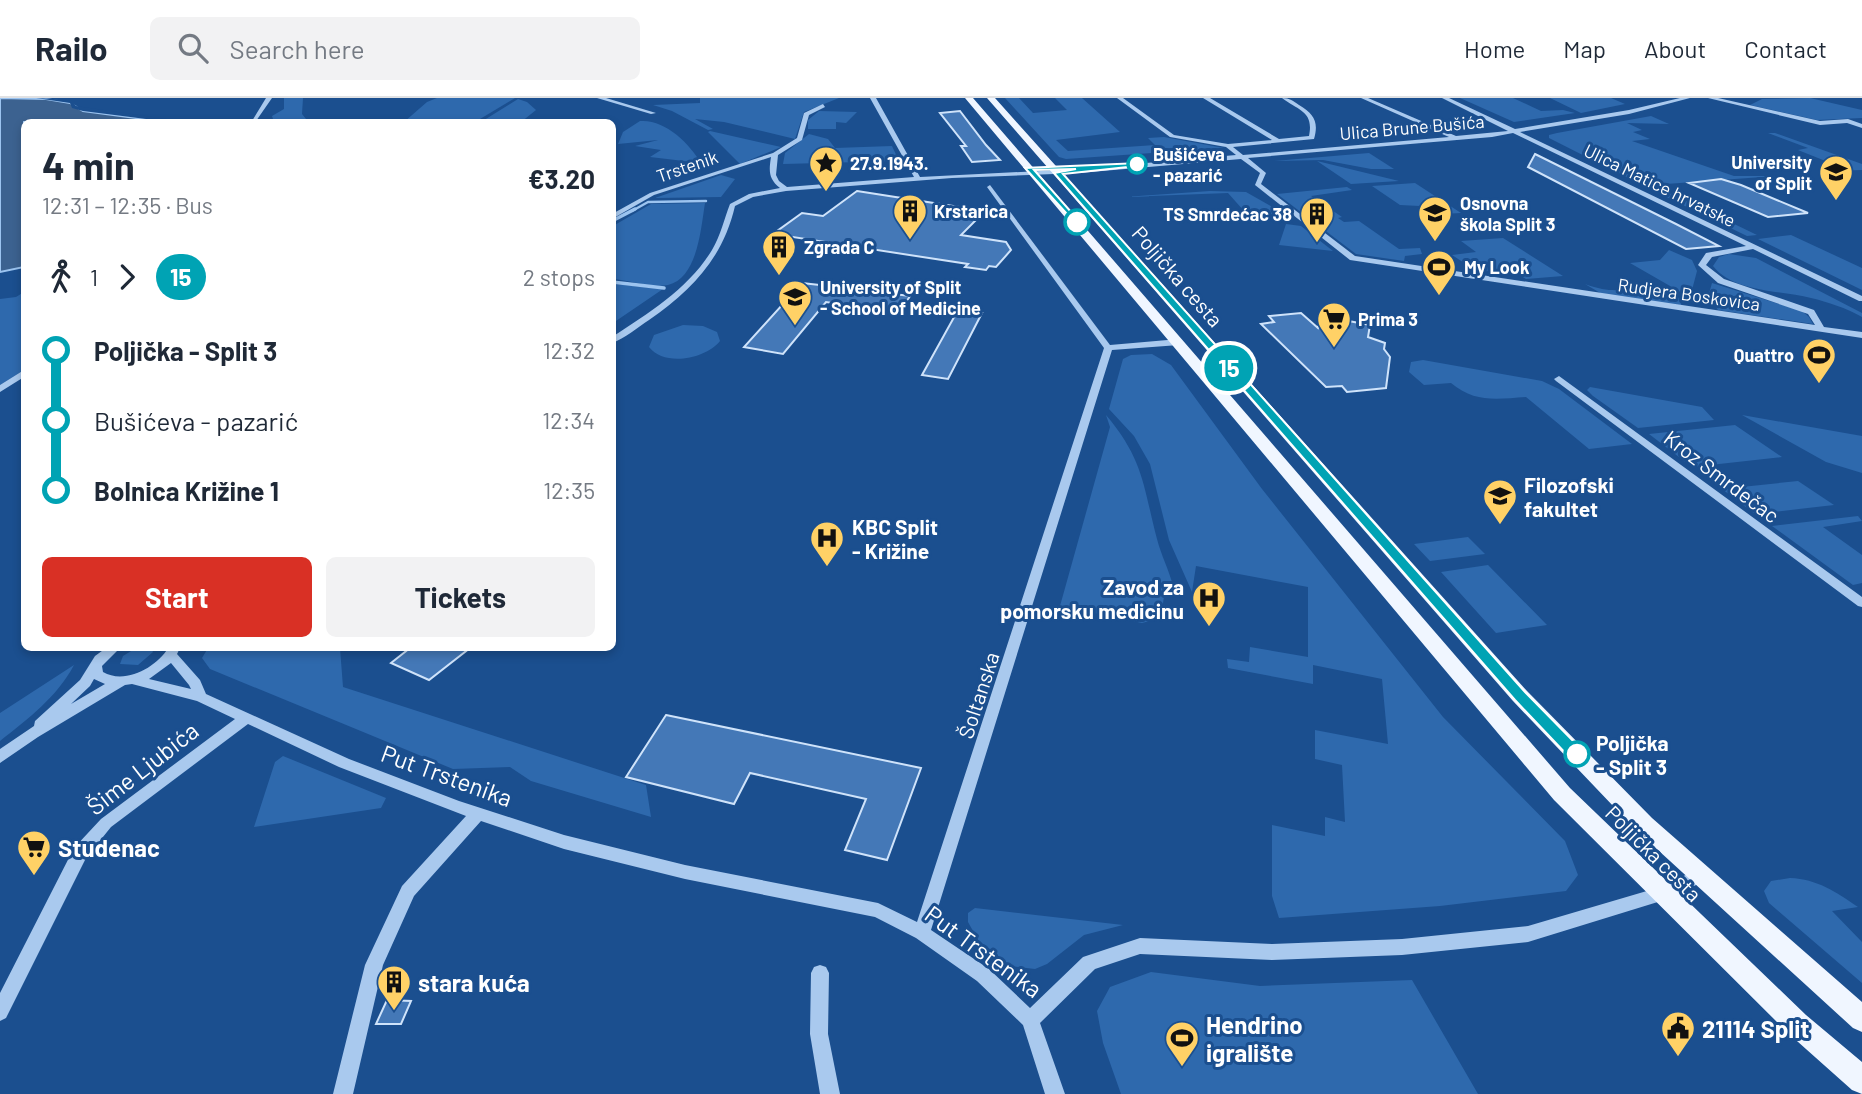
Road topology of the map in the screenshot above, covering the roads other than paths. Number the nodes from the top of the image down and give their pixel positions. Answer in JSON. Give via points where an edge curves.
{"nodes":[{"id":1,"x":269,"y":98,"type":"edge"},
{"id":2,"x":600,"y":98,"type":"edge"},
{"id":3,"x":873,"y":98,"type":"edge"},
{"id":4,"x":969,"y":98,"type":"edge"},
{"id":5,"x":991,"y":98,"type":"edge"},
{"id":6,"x":1120,"y":98,"type":"edge"},
{"id":7,"x":1206,"y":98,"type":"edge"},
{"id":8,"x":1285,"y":98,"type":"edge"},
{"id":9,"x":1364,"y":98,"type":"edge"},
{"id":10,"x":1445,"y":98,"type":"edge"},
{"id":11,"x":1687,"y":98,"type":"edge"},
{"id":12,"x":1711,"y":98,"type":"edge"},
{"id":13,"x":823,"y":106,"type":"dead end"},
{"id":14,"x":653,"y":113,"type":"dead end"},
{"id":15,"x":255,"y":119,"type":"edge"},
{"id":16,"x":1848,"y":121,"type":"joint"},
{"id":17,"x":1862,"y":126,"type":"edge"},
{"id":18,"x":1517,"y":132,"type":"junction"},
{"id":19,"x":1457,"y":139,"type":"junction"},
{"id":20,"x":1279,"y":141,"type":"junction"},
{"id":21,"x":1228,"y":146,"type":"junction"},
{"id":22,"x":775,"y":154,"type":"junction"},
{"id":23,"x":1243,"y":156,"type":"junction"},
{"id":24,"x":1055,"y":170,"type":"junction"},
{"id":25,"x":1031,"y":171,"type":"junction"},
{"id":26,"x":918,"y":179,"type":"junction"},
{"id":27,"x":990,"y":187,"type":"dead end"},
{"id":28,"x":786,"y":189,"type":"junction"},
{"id":29,"x":616,"y":215,"type":"edge"},
{"id":30,"x":1754,"y":247,"type":"junction"},
{"id":31,"x":1759,"y":294,"type":"joint"},
{"id":32,"x":1862,"y":299,"type":"edge"},
{"id":33,"x":1821,"y":330,"type":"junction"},
{"id":34,"x":1862,"y":335,"type":"edge"},
{"id":35,"x":616,"y":338,"type":"edge"},
{"id":36,"x":1179,"y":342,"type":"junction"},
{"id":37,"x":1108,"y":348,"type":"junction"},
{"id":38,"x":21,"y":375,"type":"edge"},
{"id":39,"x":1559,"y":379,"type":"dead end"},
{"id":40,"x":0,"y":389,"type":"edge"},
{"id":41,"x":1862,"y":603,"type":"edge"},
{"id":42,"x":171,"y":651,"type":"edge"},
{"id":43,"x":174,"y":651,"type":"edge"},
{"id":44,"x":98,"y":658,"type":"edge"},
{"id":45,"x":127,"y":680,"type":"junction"},
{"id":46,"x":201,"y":697,"type":"junction"},
{"id":47,"x":244,"y":719,"type":"junction"},
{"id":48,"x":33,"y":733,"type":"junction"},
{"id":49,"x":0,"y":757,"type":"edge"},
{"id":50,"x":478,"y":813,"type":"junction"},
{"id":51,"x":1700,"y":875,"type":"junction"},
{"id":52,"x":1661,"y":894,"type":"junction"},
{"id":53,"x":922,"y":933,"type":"junction"},
{"id":54,"x":820,"y":973,"type":"dead end"},
{"id":55,"x":0,"y":1012,"type":"edge"},
{"id":56,"x":1862,"y":1019,"type":"edge"},
{"id":57,"x":1030,"y":1020,"type":"junction"},
{"id":58,"x":1862,"y":1080,"type":"edge"},
{"id":59,"x":343,"y":1094,"type":"edge"},
{"id":60,"x":830,"y":1094,"type":"edge"},
{"id":61,"x":1055,"y":1094,"type":"edge"}],
"edges":[{"from":1,"to":15,"type":"street"},
{"from":2,"to":14,"type":"street"},
{"from":3,"to":26,"type":"street"},
{"from":4,"to":25,"type":"main road","name":"Poljička cesta"},
{"from":5,"to":24,"type":"main road","name":"Poljička cesta"},
{"from":6,"to":21,"type":"street","via":[[1172,136]]},
{"from":7,"to":20,"type":"street"},
{"from":8,"to":20,"type":"street","via":[[1310,114],[1314,134],[1303,140]]},
{"from":9,"to":19,"type":"street"},
{"from":10,"to":18,"type":"street","name":"Ulica Matice hrvatske"},
{"from":11,"to":18,"type":"street","name":"Ulica Brune Bušića"},
{"from":12,"to":16,"type":"street","via":[[1821,123]]},
{"from":13,"to":22,"type":"street","name":"Trstenik","via":[[806,114],[800,139]]},
{"from":16,"to":17,"type":"street"},
{"from":18,"to":19,"type":"street","name":"Ulica Brune Bušića"},
{"from":18,"to":30,"type":"street","name":"Ulica Matice hrvatske"},
{"from":19,"to":23,"type":"street","name":"Ulica Brune Bušića"},
{"from":20,"to":21,"type":"street"},
{"from":21,"to":23,"type":"street"},
{"from":22,"to":28,"type":"street","via":[[772,178]]},
{"from":22,"to":29,"type":"street","name":"Trstenik","via":[[652,194]]},
{"from":23,"to":24,"type":"street","name":"Ulica Brune Bušića"},
{"from":23,"to":33,"type":"street","name":"Rudjera Boskovica","via":[[1263,173],[1257,184],[1353,258]]},
{"from":24,"to":25,"type":"street","name":"Ulica Brune Bušića"},
{"from":24,"to":51,"type":"main road","name":"Poljička cesta","via":[[1520,696]]},
{"from":25,"to":26,"type":"street","name":"Ulica Brune Bušića"},
{"from":25,"to":36,"type":"main road","name":"Poljička cesta"},
{"from":26,"to":28,"type":"street","name":"Ulica Brune Bušića"},
{"from":27,"to":37,"type":"street"},
{"from":28,"to":35,"type":"street","name":"Ulica Brune Bušića","via":[[751,194],[732,205],[724,238],[688,286]]},
{"from":30,"to":31,"type":"street","name":"Rudjera Boskovica","via":[[1709,255],[1702,265],[1721,281]]},
{"from":30,"to":32,"type":"street","name":"Ulica Matice hrvatske"},
{"from":31,"to":33,"type":"street","name":"Rudjera Boskovica","via":[[1811,312]]},
{"from":33,"to":34,"type":"street"},
{"from":36,"to":37,"type":"street"},
{"from":36,"to":52,"type":"main road","name":"Poljička cesta","via":[[1562,794]]},
{"from":37,"to":53,"type":"street","name":"Šoltanska"},
{"from":38,"to":40,"type":"street"},
{"from":39,"to":41,"type":"street","name":"Kroz Smrdečac"},
{"from":42,"to":45,"type":"street","via":[[156,669]]},
{"from":43,"to":46,"type":"street","name":"Put Trstenika"},
{"from":44,"to":45,"type":"street","name":"Put Trstenika","via":[[97,674],[102,679]]},
{"from":44,"to":48,"type":"street","via":[[85,683]]},
{"from":45,"to":46,"type":"street","name":"Put Trstenika"},
{"from":45,"to":48,"type":"street"},
{"from":46,"to":47,"type":"street","name":"Put Trstenika"},
{"from":47,"to":50,"type":"street","name":"Put Trstenika","via":[[344,763]]},
{"from":47,"to":55,"type":"street","name":"Šime Ljubića","via":[[106,823],[80,853]]},
{"from":48,"to":49,"type":"street"},
{"from":50,"to":53,"type":"street","name":"Put Trstenika","via":[[564,842],[685,873],[878,910]]},
{"from":50,"to":59,"type":"street","via":[[408,891],[374,965]]},
{"from":51,"to":52,"type":"street","name":"Put Trstenika"},
{"from":51,"to":56,"type":"main road","name":"Poljička cesta"},
{"from":52,"to":57,"type":"street","name":"Put Trstenika","via":[[1528,933],[1402,947],[1272,952],[1140,946],[1089,963]]},
{"from":52,"to":58,"type":"main road","name":"Poljička cesta"},
{"from":53,"to":57,"type":"street","name":"Put Trstenika","via":[[983,975]]},
{"from":54,"to":60,"type":"street","via":[[819,1034]]},
{"from":57,"to":61,"type":"street"}]}
